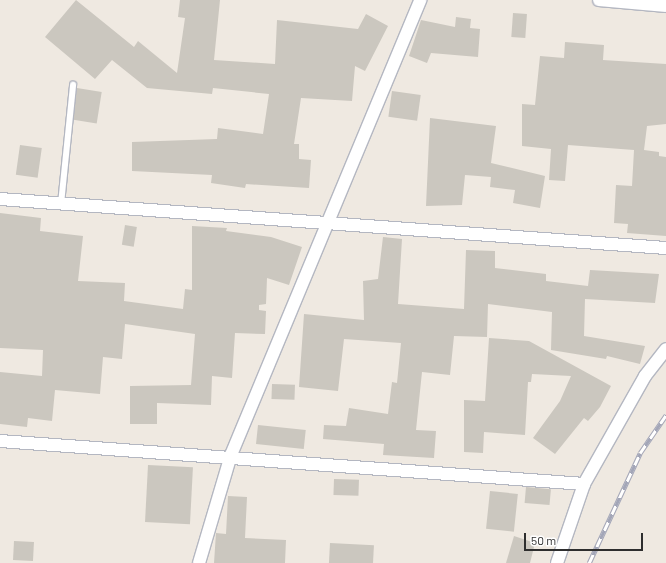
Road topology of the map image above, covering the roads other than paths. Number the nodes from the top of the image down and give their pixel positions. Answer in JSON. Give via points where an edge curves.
{"nodes":[{"id":1,"x":420,"y":0,"type":"edge"},
{"id":2,"x":599,"y":0,"type":"edge"},
{"id":3,"x":666,"y":6,"type":"edge"},
{"id":4,"x":73,"y":85,"type":"dead end"},
{"id":5,"x":0,"y":199,"type":"edge"},
{"id":6,"x":60,"y":204,"type":"junction"},
{"id":7,"x":329,"y":225,"type":"junction"},
{"id":8,"x":666,"y":248,"type":"edge"},
{"id":9,"x":666,"y":349,"type":"edge"},
{"id":10,"x":0,"y":441,"type":"edge"},
{"id":11,"x":231,"y":455,"type":"junction"},
{"id":12,"x":584,"y":484,"type":"junction"},
{"id":13,"x":199,"y":563,"type":"edge"},
{"id":14,"x":557,"y":563,"type":"edge"}],
"edges":[{"from":1,"to":7,"type":"street"},
{"from":2,"to":3,"type":"street"},
{"from":4,"to":6,"type":"lane"},
{"from":5,"to":6,"type":"street"},
{"from":6,"to":7,"type":"street"},
{"from":7,"to":8,"type":"street"},
{"from":7,"to":11,"type":"street"},
{"from":9,"to":12,"type":"street","via":[[645,376]]},
{"from":10,"to":11,"type":"street"},
{"from":11,"to":12,"type":"street"},
{"from":11,"to":13,"type":"street"},
{"from":12,"to":14,"type":"street"}]}
